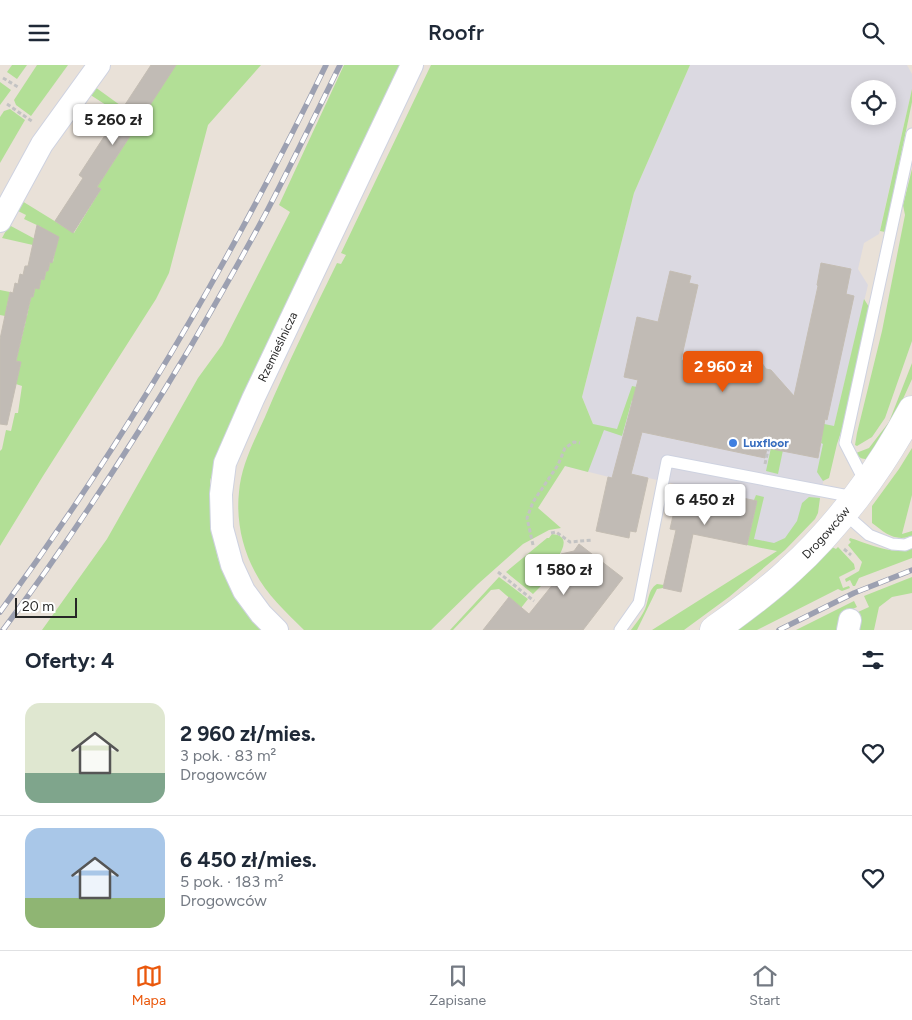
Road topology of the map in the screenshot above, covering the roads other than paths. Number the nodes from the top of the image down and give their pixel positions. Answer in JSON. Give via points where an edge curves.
{"nodes":[{"id":1,"x":99,"y":65,"type":"edge"},
{"id":2,"x":412,"y":65,"type":"edge"},
{"id":3,"x":912,"y":134,"type":"edge"},
{"id":4,"x":0,"y":221,"type":"edge"},
{"id":5,"x":912,"y":410,"type":"edge"},
{"id":6,"x":855,"y":498,"type":"junction"},
{"id":7,"x":912,"y":542,"type":"edge"},
{"id":8,"x":278,"y":630,"type":"edge"},
{"id":9,"x":620,"y":630,"type":"edge"},
{"id":10,"x":714,"y":630,"type":"edge"}],
"edges":[{"from":1,"to":4,"type":"street","via":[[42,144]]},
{"from":2,"to":8,"type":"street","name":"Rzemieślnicza","via":[[225,463],[221,494],[222,528],[232,565],[244,591]]},
{"from":3,"to":6,"type":"lane","via":[[845,443]]},
{"from":5,"to":6,"type":"street","name":"Drogowców","via":[[898,437]]},
{"from":6,"to":7,"type":"lane","via":[[869,535],[892,544]]},
{"from":6,"to":9,"type":"lane","via":[[667,461],[640,603]]},
{"from":6,"to":10,"type":"street","name":"Drogowców","via":[[790,571]]}]}
